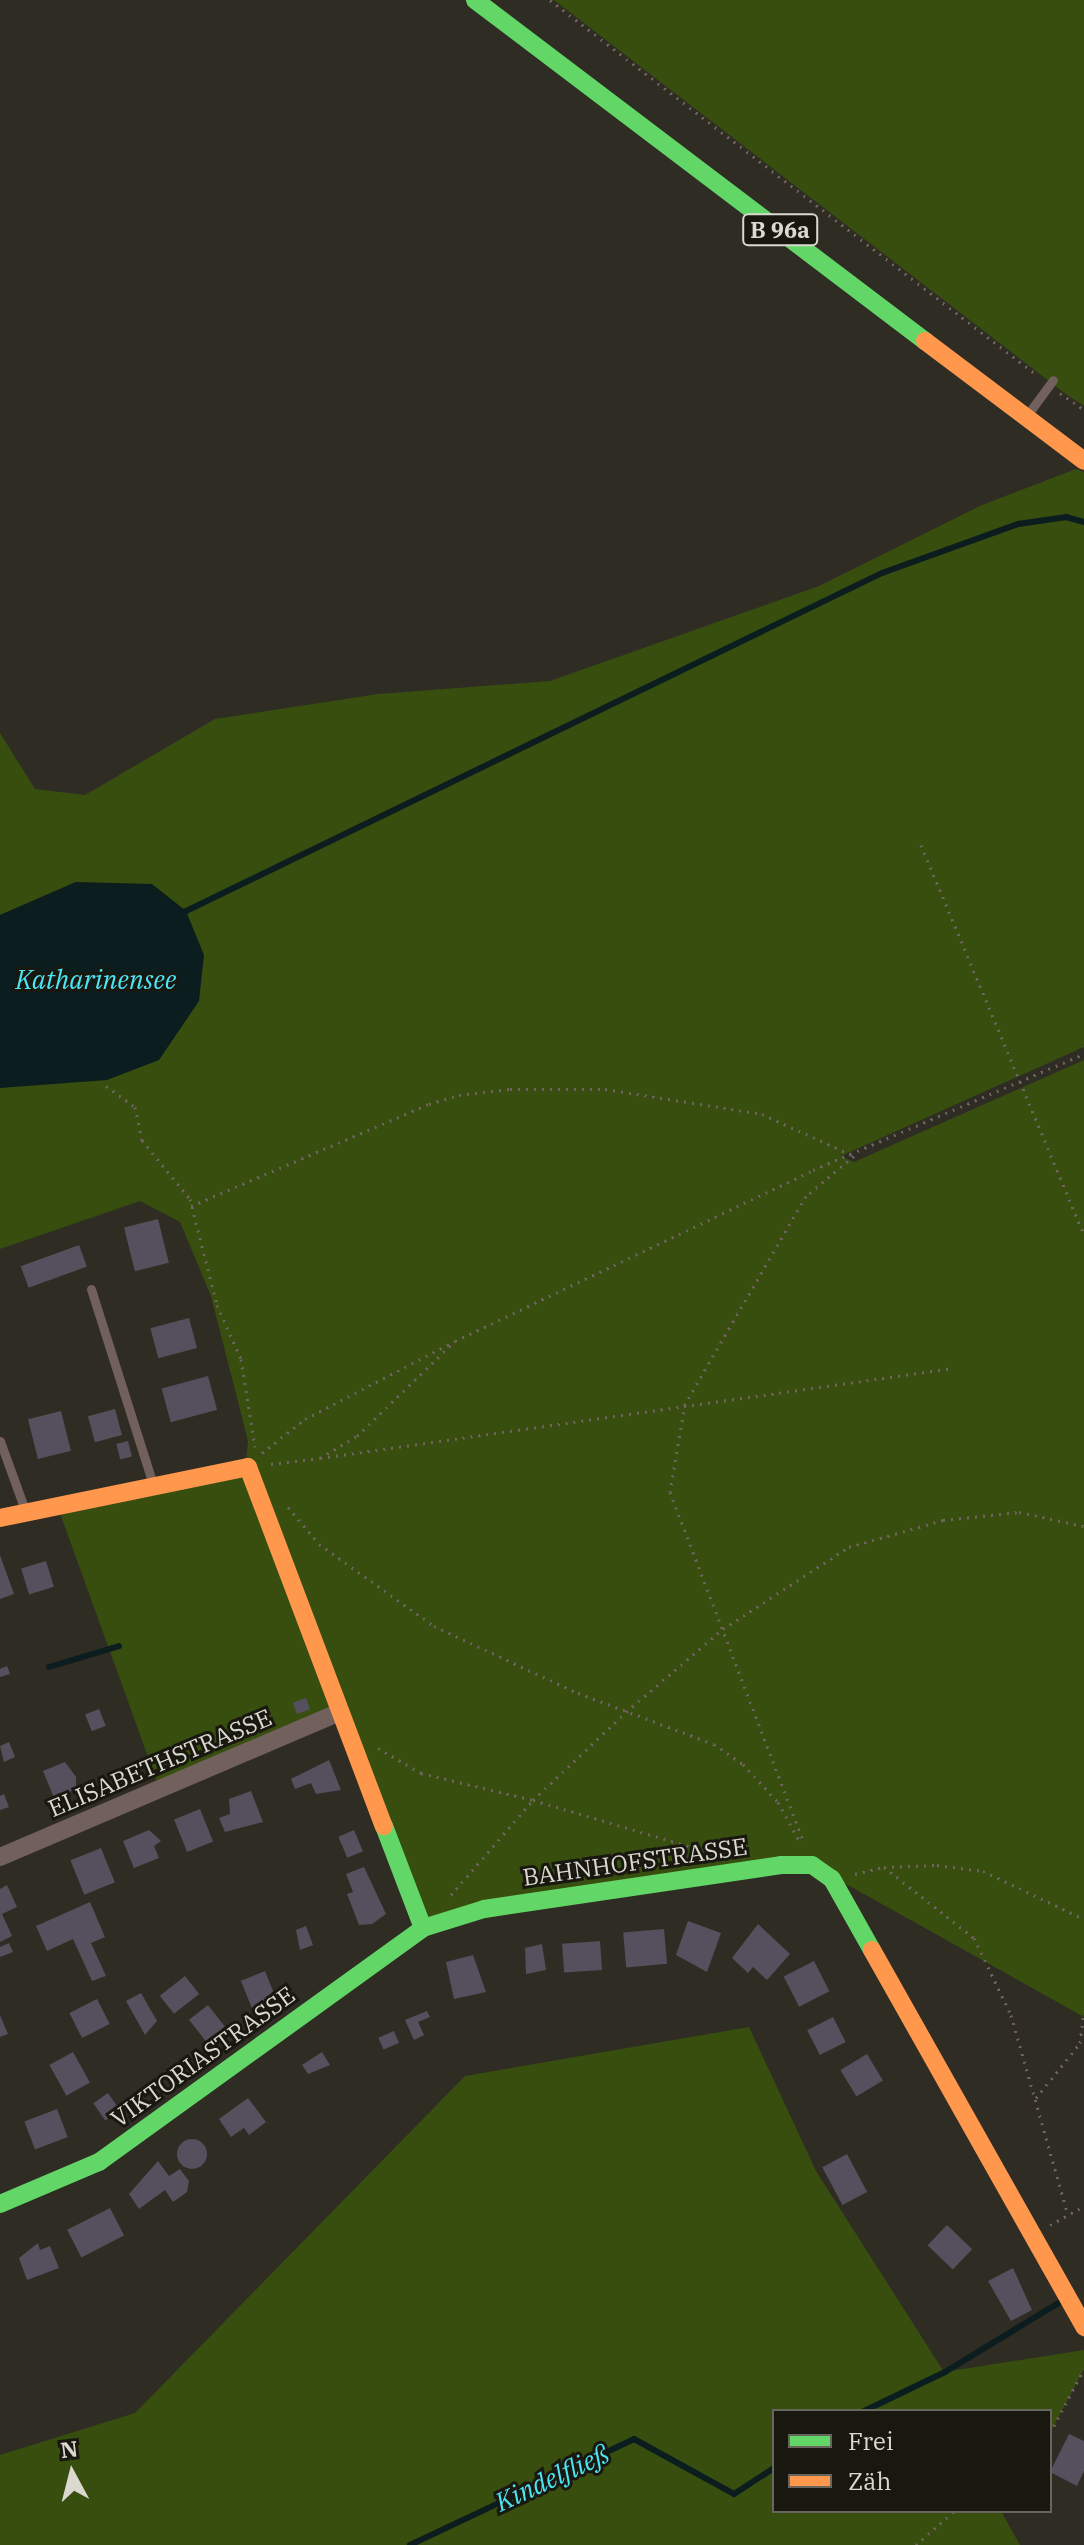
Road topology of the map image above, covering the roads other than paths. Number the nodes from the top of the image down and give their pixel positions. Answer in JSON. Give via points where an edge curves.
{"nodes":[{"id":1,"x":475,"y":0,"type":"edge"},
{"id":2,"x":1052,"y":383,"type":"road end"},
{"id":3,"x":1026,"y":417,"type":"junction"},
{"id":4,"x":1084,"y":461,"type":"edge"},
{"id":5,"x":91,"y":1289,"type":"dead end"},
{"id":6,"x":0,"y":1441,"type":"edge"},
{"id":7,"x":153,"y":1484,"type":"junction"},
{"id":8,"x":25,"y":1511,"type":"junction"},
{"id":9,"x":0,"y":1518,"type":"edge"},
{"id":10,"x":342,"y":1722,"type":"junction"},
{"id":11,"x":0,"y":1857,"type":"edge"},
{"id":12,"x":423,"y":1928,"type":"junction"},
{"id":13,"x":0,"y":2204,"type":"edge"},
{"id":14,"x":1084,"y":2327,"type":"edge"}],
"edges":[{"from":1,"to":3,"type":"street","number":"B 96a"},
{"from":2,"to":3,"type":"lane"},
{"from":3,"to":4,"type":"street","number":"B 96a"},
{"from":5,"to":7,"type":"lane"},
{"from":6,"to":8,"type":"lane"},
{"from":7,"to":8,"type":"street"},
{"from":7,"to":10,"type":"street","via":[[248,1467]]},
{"from":8,"to":9,"type":"street"},
{"from":10,"to":11,"type":"street","name":"ELISABETHSTRASSE"},
{"from":10,"to":12,"type":"street"},
{"from":12,"to":13,"type":"street","name":"VIKTORIASTRASSE","via":[[99,2162]]},
{"from":12,"to":14,"type":"street","name":"BAHNHOFSTRASSE","via":[[484,1909],[812,1865],[832,1879]]}]}
